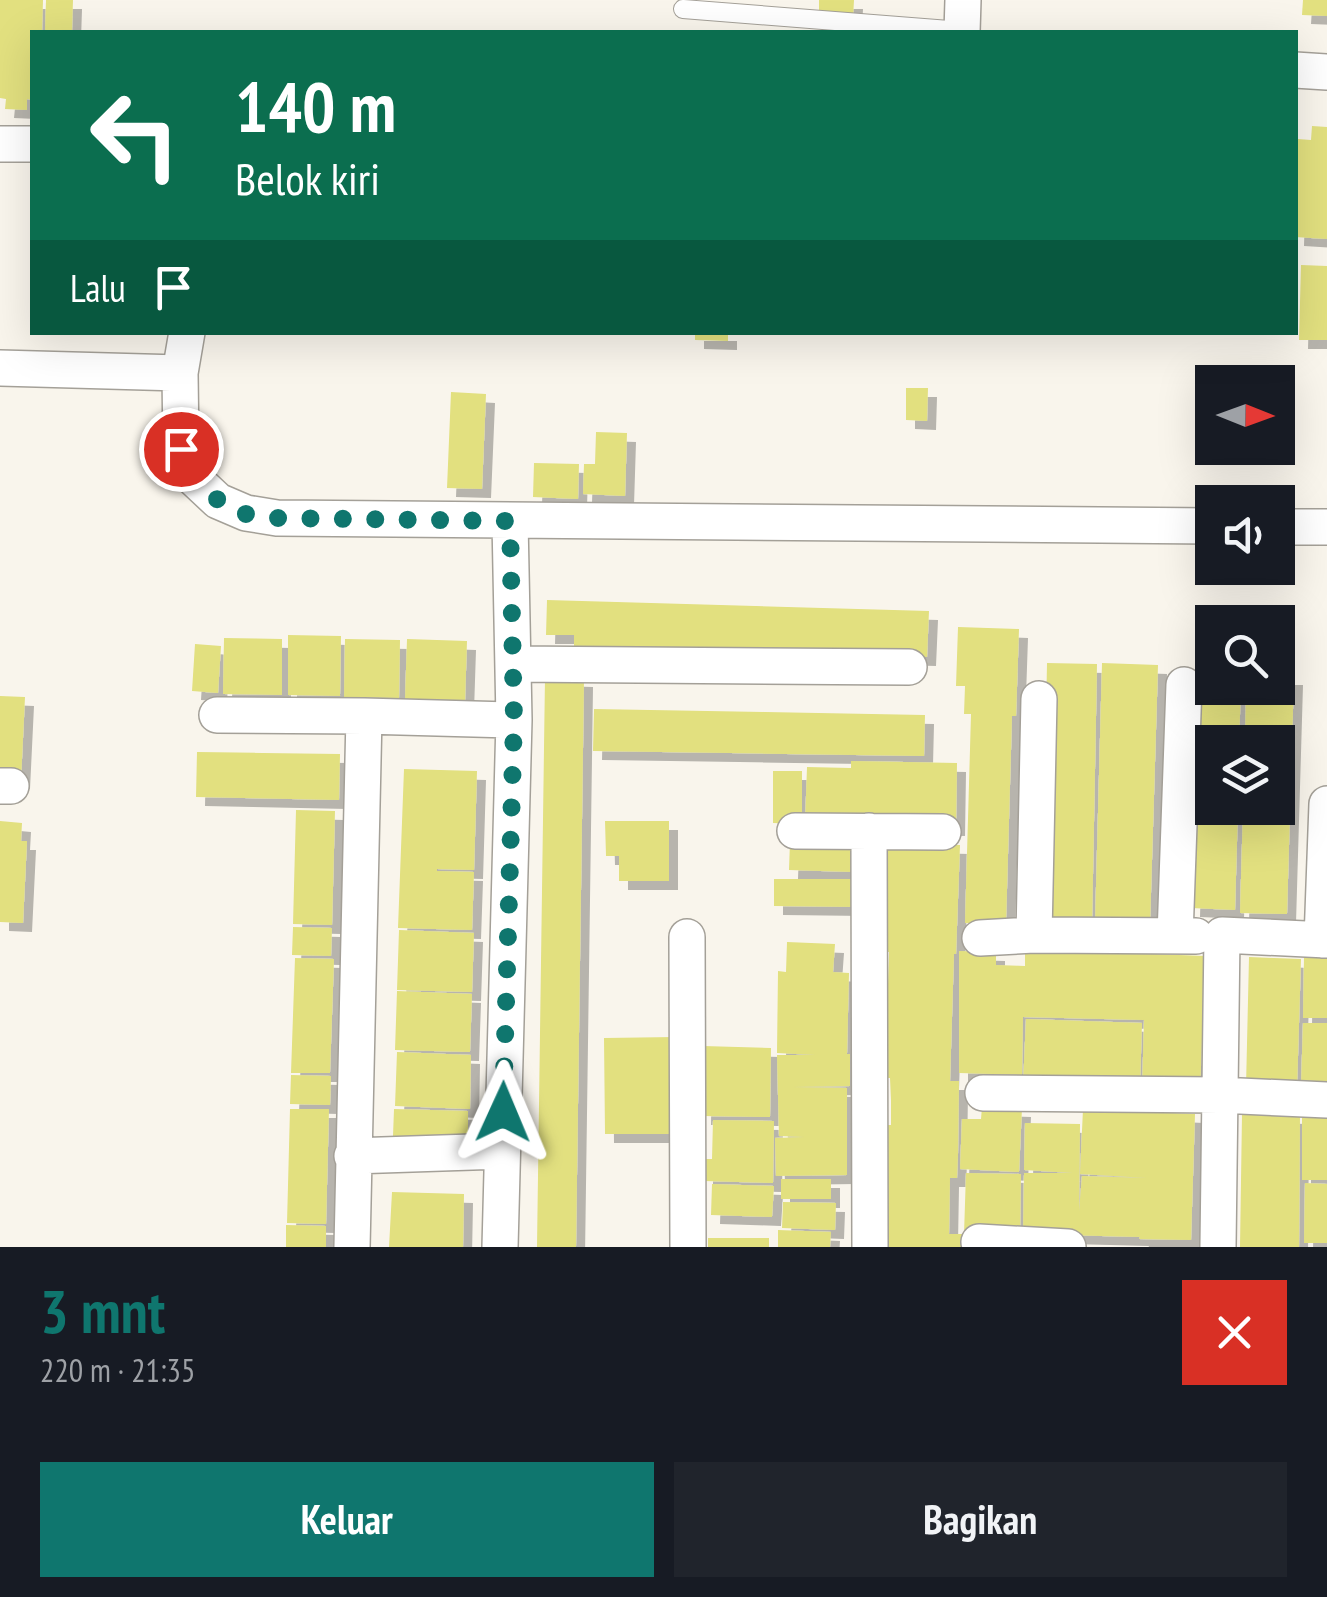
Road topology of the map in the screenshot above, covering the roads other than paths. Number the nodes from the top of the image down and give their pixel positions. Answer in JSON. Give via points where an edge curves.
{"nodes":[{"id":1,"x":683,"y":9,"type":"dead end"},
{"id":2,"x":962,"y":21,"type":"edge"},
{"id":3,"x":1298,"y":70,"type":"edge"},
{"id":4,"x":1327,"y":72,"type":"edge"},
{"id":5,"x":0,"y":144,"type":"edge"},
{"id":6,"x":30,"y":144,"type":"edge"},
{"id":7,"x":186,"y":335,"type":"edge"},
{"id":8,"x":0,"y":368,"type":"edge"},
{"id":9,"x":180,"y":372,"type":"junction"},
{"id":10,"x":510,"y":521,"type":"junction"},
{"id":11,"x":1195,"y":526,"type":"edge"},
{"id":12,"x":1295,"y":527,"type":"edge"},
{"id":13,"x":1327,"y":527,"type":"edge"},
{"id":14,"x":512,"y":664,"type":"junction"},
{"id":15,"x":909,"y":667,"type":"dead end"},
{"id":16,"x":1184,"y":685,"type":"dead end"},
{"id":17,"x":1039,"y":699,"type":"dead end"},
{"id":18,"x":218,"y":714,"type":"dead end"},
{"id":19,"x":364,"y":716,"type":"junction"},
{"id":20,"x":514,"y":720,"type":"junction"},
{"id":21,"x":1327,"y":804,"type":"edge"},
{"id":22,"x":795,"y":830,"type":"dead end"},
{"id":23,"x":870,"y":831,"type":"junction"},
{"id":24,"x":943,"y":832,"type":"dead end"},
{"id":25,"x":1034,"y":935,"type":"junction"},
{"id":26,"x":1222,"y":935,"type":"junction"},
{"id":27,"x":1174,"y":936,"type":"junction"},
{"id":28,"x":687,"y":937,"type":"dead end"},
{"id":29,"x":980,"y":938,"type":"dead end"},
{"id":30,"x":1325,"y":940,"type":"edge"},
{"id":31,"x":982,"y":1093,"type":"dead end"},
{"id":32,"x":1219,"y":1096,"type":"junction"},
{"id":33,"x":1327,"y":1100,"type":"edge"},
{"id":34,"x":502,"y":1151,"type":"junction"},
{"id":35,"x":352,"y":1156,"type":"junction"},
{"id":36,"x":979,"y":1242,"type":"dead end"},
{"id":37,"x":352,"y":1247,"type":"edge"},
{"id":38,"x":500,"y":1247,"type":"edge"},
{"id":39,"x":688,"y":1247,"type":"edge"},
{"id":40,"x":870,"y":1247,"type":"edge"},
{"id":41,"x":1068,"y":1247,"type":"edge"},
{"id":42,"x":1218,"y":1247,"type":"edge"}],
"edges":[{"from":1,"to":2,"type":"lane"},
{"from":3,"to":4,"type":"street"},
{"from":5,"to":6,"type":"street"},
{"from":7,"to":9,"type":"street"},
{"from":8,"to":9,"type":"street"},
{"from":9,"to":10,"type":"street","via":[[185,470],[218,500],[246,514]]},
{"from":10,"to":11,"type":"street"},
{"from":10,"to":14,"type":"street"},
{"from":12,"to":13,"type":"street"},
{"from":14,"to":15,"type":"street"},
{"from":14,"to":20,"type":"street"},
{"from":16,"to":27,"type":"street"},
{"from":17,"to":25,"type":"street"},
{"from":18,"to":19,"type":"street"},
{"from":19,"to":20,"type":"street"},
{"from":19,"to":35,"type":"street"},
{"from":20,"to":34,"type":"street"},
{"from":21,"to":30,"type":"street"},
{"from":22,"to":23,"type":"street"},
{"from":23,"to":24,"type":"street"},
{"from":23,"to":40,"type":"street"},
{"from":25,"to":27,"type":"street"},
{"from":25,"to":29,"type":"street"},
{"from":26,"to":27,"type":"street"},
{"from":26,"to":30,"type":"street"},
{"from":26,"to":32,"type":"street"},
{"from":28,"to":39,"type":"street"},
{"from":31,"to":32,"type":"street"},
{"from":32,"to":33,"type":"street"},
{"from":32,"to":42,"type":"street"},
{"from":34,"to":35,"type":"street"},
{"from":34,"to":38,"type":"street"},
{"from":35,"to":37,"type":"street"},
{"from":36,"to":41,"type":"street"}]}
